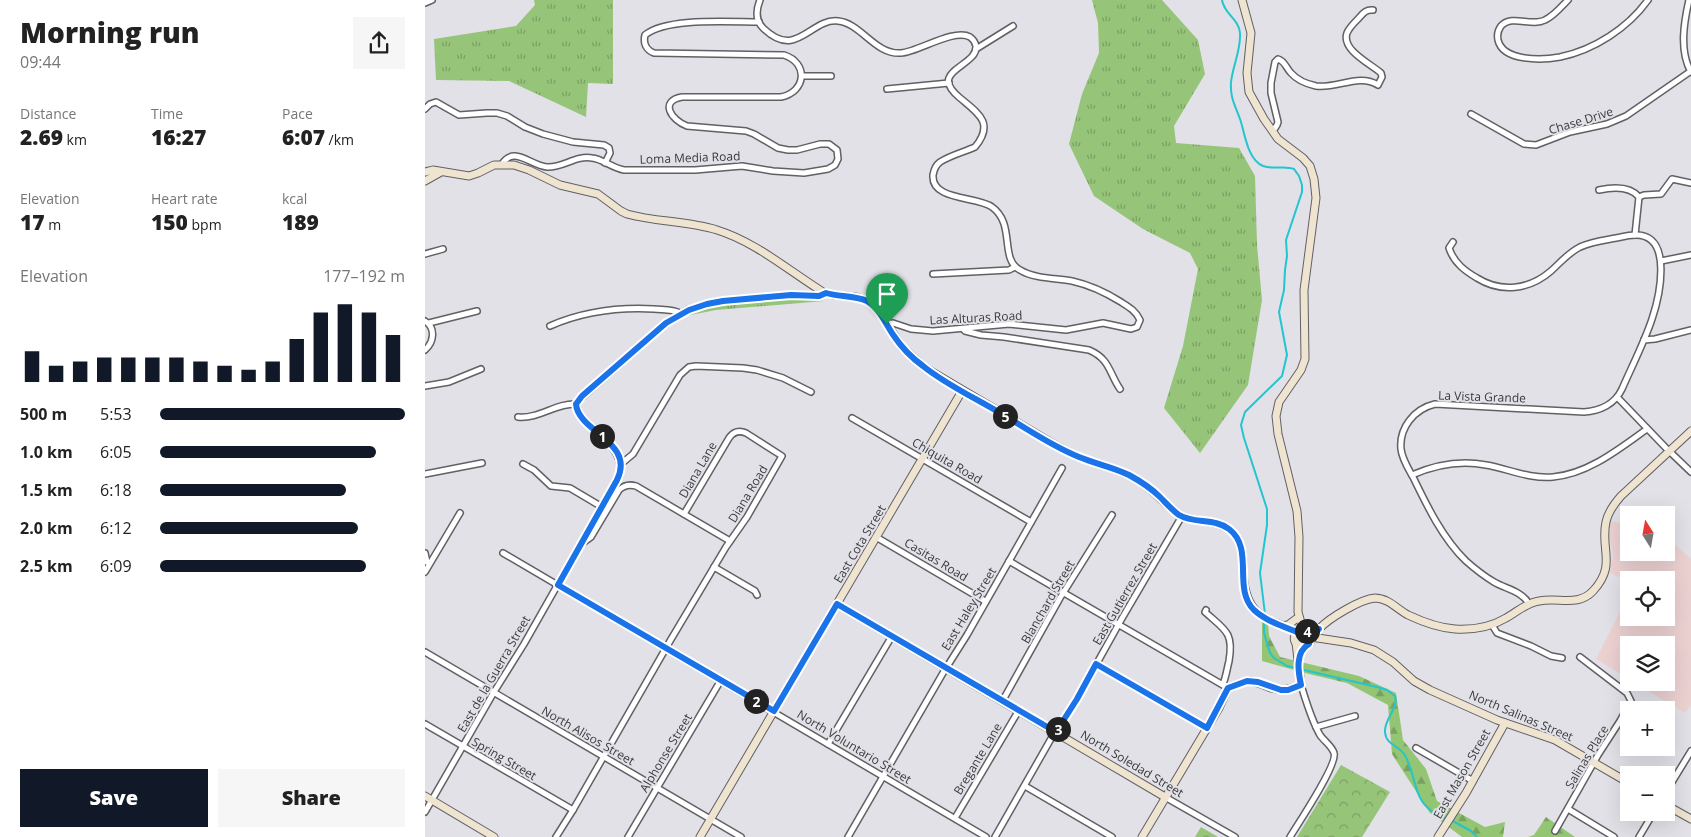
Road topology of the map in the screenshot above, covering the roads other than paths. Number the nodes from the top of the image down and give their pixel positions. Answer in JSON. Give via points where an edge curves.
{"nodes":[{"id":1,"x":432,"y":0,"type":"edge"},
{"id":2,"x":760,"y":0,"type":"edge"},
{"id":3,"x":1242,"y":0,"type":"edge"},
{"id":4,"x":1568,"y":0,"type":"edge"},
{"id":5,"x":1648,"y":0,"type":"edge"},
{"id":6,"x":1689,"y":0,"type":"edge"},
{"id":7,"x":425,"y":2,"type":"edge"},
{"id":8,"x":1373,"y":10,"type":"dead end"},
{"id":9,"x":759,"y":22,"type":"junction"},
{"id":10,"x":1013,"y":26,"type":"dead end"},
{"id":11,"x":976,"y":49,"type":"junction"},
{"id":12,"x":1691,"y":72,"type":"edge"},
{"id":13,"x":801,"y":76,"type":"junction"},
{"id":14,"x":831,"y":76,"type":"dead end"},
{"id":15,"x":949,"y":83,"type":"junction"},
{"id":16,"x":887,"y":89,"type":"dead end"},
{"id":17,"x":425,"y":109,"type":"edge"},
{"id":18,"x":1471,"y":114,"type":"dead end"},
{"id":19,"x":1273,"y":131,"type":"junction"},
{"id":20,"x":605,"y":163,"type":"junction"},
{"id":21,"x":502,"y":164,"type":"junction"},
{"id":22,"x":425,"y":172,"type":"edge"},
{"id":23,"x":442,"y":172,"type":"junction"},
{"id":24,"x":425,"y":181,"type":"edge"},
{"id":25,"x":1691,"y":183,"type":"edge"},
{"id":26,"x":1599,"y":190,"type":"dead end"},
{"id":27,"x":1639,"y":197,"type":"junction"},
{"id":28,"x":1635,"y":235,"type":"junction"},
{"id":29,"x":1453,"y":242,"type":"dead end"},
{"id":30,"x":443,"y":249,"type":"dead end"},
{"id":31,"x":425,"y":254,"type":"edge"},
{"id":32,"x":1691,"y":255,"type":"edge"},
{"id":33,"x":1661,"y":261,"type":"junction"},
{"id":34,"x":1015,"y":267,"type":"junction"},
{"id":35,"x":933,"y":274,"type":"dead end"},
{"id":36,"x":826,"y":293,"type":"junction"},
{"id":37,"x":477,"y":311,"type":"dead end"},
{"id":38,"x":680,"y":314,"type":"junction"},
{"id":39,"x":427,"y":322,"type":"edge"},
{"id":40,"x":887,"y":324,"type":"junction"},
{"id":41,"x":549,"y":326,"type":"dead end"},
{"id":42,"x":963,"y":329,"type":"junction"},
{"id":43,"x":1691,"y":330,"type":"edge"},
{"id":44,"x":1645,"y":340,"type":"junction"},
{"id":45,"x":425,"y":350,"type":"edge"},
{"id":46,"x":481,"y":369,"type":"dead end"},
{"id":47,"x":425,"y":386,"type":"edge"},
{"id":48,"x":1120,"y":389,"type":"dead end"},
{"id":49,"x":962,"y":391,"type":"junction"},
{"id":50,"x":811,"y":392,"type":"dead end"},
{"id":51,"x":1618,"y":398,"type":"junction"},
{"id":52,"x":576,"y":404,"type":"junction"},
{"id":53,"x":518,"y":418,"type":"dead end"},
{"id":54,"x":852,"y":418,"type":"dead end"},
{"id":55,"x":1647,"y":429,"type":"junction"},
{"id":56,"x":1691,"y":431,"type":"edge"},
{"id":57,"x":1669,"y":451,"type":"junction"},
{"id":58,"x":782,"y":456,"type":"joint"},
{"id":59,"x":922,"y":459,"type":"junction"},
{"id":60,"x":482,"y":463,"type":"dead end"},
{"id":61,"x":523,"y":464,"type":"dead end"},
{"id":62,"x":621,"y":464,"type":"junction"},
{"id":63,"x":1062,"y":468,"type":"dead end"},
{"id":64,"x":1691,"y":472,"type":"edge"},
{"id":65,"x":425,"y":474,"type":"edge"},
{"id":66,"x":1412,"y":475,"type":"junction"},
{"id":67,"x":602,"y":506,"type":"junction"},
{"id":68,"x":460,"y":513,"type":"dead end"},
{"id":69,"x":683,"y":514,"type":"junction"},
{"id":70,"x":1112,"y":515,"type":"dead end"},
{"id":71,"x":1182,"y":516,"type":"junction"},
{"id":72,"x":1031,"y":522,"type":"junction"},
{"id":73,"x":876,"y":537,"type":"junction"},
{"id":74,"x":730,"y":541,"type":"junction"},
{"id":75,"x":580,"y":545,"type":"junction"},
{"id":76,"x":503,"y":552,"type":"dead end"},
{"id":77,"x":425,"y":553,"type":"edge"},
{"id":78,"x":1009,"y":562,"type":"junction"},
{"id":79,"x":427,"y":563,"type":"edge"},
{"id":80,"x":714,"y":566,"type":"junction"},
{"id":81,"x":425,"y":572,"type":"edge"},
{"id":82,"x":558,"y":585,"type":"junction"},
{"id":83,"x":1064,"y":594,"type":"junction"},
{"id":84,"x":757,"y":595,"type":"dead end"},
{"id":85,"x":985,"y":601,"type":"junction"},
{"id":86,"x":837,"y":604,"type":"junction"},
{"id":87,"x":1529,"y":604,"type":"junction"},
{"id":88,"x":1207,"y":610,"type":"dead end"},
{"id":89,"x":1297,"y":616,"type":"junction"},
{"id":90,"x":1118,"y":625,"type":"junction"},
{"id":91,"x":1491,"y":625,"type":"junction"},
{"id":92,"x":1281,"y":627,"type":"junction"},
{"id":93,"x":1320,"y":628,"type":"junction"},
{"id":94,"x":892,"y":636,"type":"junction"},
{"id":95,"x":1305,"y":636,"type":"junction"},
{"id":96,"x":1322,"y":638,"type":"junction"},
{"id":97,"x":1334,"y":641,"type":"junction"},
{"id":98,"x":1295,"y":642,"type":"junction"},
{"id":99,"x":666,"y":649,"type":"junction"},
{"id":100,"x":425,"y":652,"type":"edge"},
{"id":101,"x":1580,"y":657,"type":"dead end"},
{"id":102,"x":1562,"y":658,"type":"dead end"},
{"id":103,"x":1299,"y":660,"type":"junction"},
{"id":104,"x":1096,"y":664,"type":"junction"},
{"id":105,"x":946,"y":668,"type":"junction"},
{"id":106,"x":721,"y":680,"type":"junction"},
{"id":107,"x":1301,"y":685,"type":"junction"},
{"id":108,"x":1226,"y":686,"type":"junction"},
{"id":109,"x":494,"y":692,"type":"junction"},
{"id":110,"x":1003,"y":700,"type":"junction"},
{"id":111,"x":1019,"y":710,"type":"junction"},
{"id":112,"x":774,"y":711,"type":"junction"},
{"id":113,"x":1355,"y":716,"type":"dead end"},
{"id":114,"x":1505,"y":723,"type":"junction"},
{"id":115,"x":425,"y":724,"type":"edge"},
{"id":116,"x":1316,"y":727,"type":"junction"},
{"id":117,"x":1207,"y":728,"type":"junction"},
{"id":118,"x":1056,"y":732,"type":"junction"},
{"id":119,"x":828,"y":744,"type":"junction"},
{"id":120,"x":463,"y":747,"type":"junction"},
{"id":121,"x":1416,"y":748,"type":"dead end"},
{"id":122,"x":1691,"y":751,"type":"edge"},
{"id":123,"x":603,"y":756,"type":"junction"},
{"id":124,"x":1594,"y":762,"type":"junction"},
{"id":125,"x":883,"y":776,"type":"junction"},
{"id":126,"x":1675,"y":777,"type":"edge"},
{"id":127,"x":1620,"y":778,"type":"edge"},
{"id":128,"x":1473,"y":781,"type":"junction"},
{"id":129,"x":1025,"y":786,"type":"junction"},
{"id":130,"x":657,"y":788,"type":"junction"},
{"id":131,"x":1165,"y":797,"type":"junction"},
{"id":132,"x":428,"y":798,"type":"edge"},
{"id":133,"x":1568,"y":809,"type":"junction"},
{"id":134,"x":573,"y":810,"type":"junction"},
{"id":135,"x":1675,"y":810,"type":"edge"},
{"id":136,"x":425,"y":812,"type":"edge"},
{"id":137,"x":955,"y":818,"type":"junction"},
{"id":138,"x":711,"y":819,"type":"junction"},
{"id":139,"x":1691,"y":819,"type":"edge"},
{"id":140,"x":1649,"y":821,"type":"edge"},
{"id":141,"x":1555,"y":830,"type":"dead end"},
{"id":142,"x":494,"y":837,"type":"edge"},
{"id":143,"x":556,"y":837,"type":"edge"},
{"id":144,"x":628,"y":837,"type":"edge"},
{"id":145,"x":700,"y":837,"type":"edge"},
{"id":146,"x":741,"y":837,"type":"edge"},
{"id":147,"x":848,"y":837,"type":"edge"},
{"id":148,"x":986,"y":837,"type":"edge"},
{"id":149,"x":995,"y":837,"type":"edge"},
{"id":150,"x":1112,"y":837,"type":"edge"},
{"id":151,"x":1142,"y":837,"type":"edge"},
{"id":152,"x":1235,"y":837,"type":"edge"},
{"id":153,"x":1290,"y":837,"type":"edge"},
{"id":154,"x":1438,"y":837,"type":"edge"},
{"id":155,"x":1614,"y":837,"type":"edge"},
{"id":156,"x":1639,"y":837,"type":"edge"}],
"edges":[{"from":1,"to":7,"type":"street"},
{"from":2,"to":9,"type":"street","via":[[757,10]]},
{"from":3,"to":19,"type":"street","via":[[1251,34],[1248,88]]},
{"from":4,"to":5,"type":"street","via":[[1545,21],[1506,22],[1498,33],[1500,46],[1513,54],[1537,60],[1578,51],[1619,29]]},
{"from":6,"to":12,"type":"street","via":[[1684,54]]},
{"from":8,"to":19,"type":"street","via":[[1366,10],[1346,36],[1352,50],[1381,73],[1378,85],[1367,80],[1331,86],[1309,84],[1296,78],[1278,59],[1271,83],[1278,122]]},
{"from":9,"to":11,"type":"street","via":[[769,34],[786,40],[804,36],[828,22],[839,21],[883,50],[895,53],[959,36],[972,38]]},
{"from":9,"to":13,"type":"street","via":[[675,25],[650,31],[645,35],[644,43],[648,50],[657,53],[784,55],[793,58]]},
{"from":10,"to":11,"type":"street"},
{"from":11,"to":15,"type":"street","via":[[972,57],[954,70]]},
{"from":12,"to":18,"type":"street","name":"Chase Drive","via":[[1615,121],[1570,132],[1536,145],[1524,144]]},
{"from":13,"to":14,"type":"street"},
{"from":13,"to":20,"type":"street","name":"Loma Media Road","via":[[798,87],[781,98],[682,97],[671,103],[670,113],[675,120],[687,126],[745,131],[785,150],[830,144],[839,157],[828,169],[792,173],[733,166],[695,170],[624,170]]},
{"from":15,"to":16,"type":"street"},
{"from":15,"to":34,"type":"street","via":[[955,94],[980,115],[984,128],[975,146],[938,164],[934,181],[943,192],[983,202],[999,214],[1005,224],[1010,257]]},
{"from":17,"to":20,"type":"street","via":[[436,102],[461,116],[487,113],[507,116],[543,134],[573,142],[605,145],[610,154]]},
{"from":19,"to":89,"type":"street","via":[[1307,162],[1316,188],[1304,290],[1305,359],[1276,413],[1298,519]]},
{"from":20,"to":21,"type":"street","name":"Loma Media Road","via":[[587,157],[548,167],[514,156]]},
{"from":21,"to":23,"type":"street","via":[[469,176]]},
{"from":21,"to":36,"type":"street","via":[[524,168],[560,186],[598,194],[627,214],[726,233]]},
{"from":22,"to":23,"type":"street"},
{"from":23,"to":24,"type":"street"},
{"from":25,"to":27,"type":"street","via":[[1671,179],[1661,194]]},
{"from":26,"to":27,"type":"street","via":[[1629,190]]},
{"from":27,"to":28,"type":"street"},
{"from":28,"to":29,"type":"street","via":[[1581,246],[1539,280],[1513,288],[1487,284],[1467,272],[1451,254],[1449,248]]},
{"from":28,"to":33,"type":"street","via":[[1653,242]]},
{"from":30,"to":31,"type":"street"},
{"from":32,"to":33,"type":"street"},
{"from":33,"to":44,"type":"street","via":[[1657,302]]},
{"from":34,"to":35,"type":"street"},
{"from":34,"to":42,"type":"street","name":"Las Alturas Road","via":[[1025,273],[1100,290],[1136,313],[1139,325],[1135,329],[1103,324],[1066,330],[1015,324]]},
{"from":36,"to":38,"type":"street","via":[[712,302]]},
{"from":36,"to":40,"type":"street","via":[[870,302]]},
{"from":37,"to":39,"type":"street"},
{"from":38,"to":41,"type":"street","via":[[671,310],[621,309],[570,317]]},
{"from":38,"to":52,"type":"street","via":[[620,362]]},
{"from":39,"to":45,"type":"street","via":[[433,337]]},
{"from":40,"to":42,"type":"street","name":"Las Alturas Road","via":[[927,331]]},
{"from":40,"to":49,"type":"street","via":[[906,351],[923,367]]},
{"from":42,"to":48,"type":"street","via":[[981,335],[1089,350],[1107,364]]},
{"from":43,"to":44,"type":"street"},
{"from":44,"to":51,"type":"street"},
{"from":46,"to":47,"type":"street","via":[[449,382]]},
{"from":49,"to":59,"type":"street","name":"East Cota Street"},
{"from":49,"to":71,"type":"street","via":[[1078,457],[1134,478]]},
{"from":50,"to":62,"type":"street","name":"East de la Guerra Street","via":[[770,373],[743,368],[689,367],[679,375],[633,454]]},
{"from":51,"to":55,"type":"street"},
{"from":51,"to":66,"type":"street","name":"La Vista Grande","via":[[1597,410],[1584,412],[1448,404],[1427,406],[1410,418],[1402,435],[1403,455]]},
{"from":52,"to":53,"type":"street"},
{"from":52,"to":62,"type":"street","via":[[579,414],[611,445]]},
{"from":54,"to":59,"type":"street","name":"Chiquita Road"},
{"from":55,"to":57,"type":"street"},
{"from":55,"to":66,"type":"street","via":[[1597,462],[1564,475],[1533,477],[1484,464],[1465,463],[1442,465]]},
{"from":56,"to":57,"type":"street"},
{"from":57,"to":64,"type":"street"},
{"from":57,"to":87,"type":"street","via":[[1611,509],[1605,527],[1606,566],[1592,591],[1576,601],[1545,600]]},
{"from":58,"to":69,"type":"street","name":"Diana Lane","via":[[743,432],[733,433]]},
{"from":58,"to":74,"type":"street","name":"Diana Road"},
{"from":59,"to":72,"type":"street","name":"Chiquita Road"},
{"from":59,"to":73,"type":"street","name":"East Cota Street"},
{"from":60,"to":65,"type":"street"},
{"from":61,"to":67,"type":"street","via":[[551,486],[570,488]]},
{"from":62,"to":67,"type":"street","name":"East de la Guerra Street","via":[[620,475]]},
{"from":63,"to":72,"type":"street","name":"East Haley Street"},
{"from":66,"to":87,"type":"street","name":"La Vista Grande","via":[[1432,514],[1458,552],[1492,580],[1521,594]]},
{"from":67,"to":75,"type":"street","name":"East de la Guerra Street"},
{"from":68,"to":79,"type":"street"},
{"from":69,"to":74,"type":"street"},
{"from":69,"to":75,"type":"street","name":"East de la Guerra Street","via":[[636,486],[626,485],[618,492],[591,537]]},
{"from":70,"to":83,"type":"street","name":"Blanchard Street"},
{"from":71,"to":90,"type":"street","name":"East Gutierrez Street"},
{"from":71,"to":92,"type":"street","via":[[1221,525],[1233,533],[1242,550],[1243,584],[1249,603]]},
{"from":72,"to":78,"type":"street","name":"East Haley Street"},
{"from":73,"to":85,"type":"street","name":"Casitas Road"},
{"from":73,"to":86,"type":"street","name":"East Cota Street"},
{"from":74,"to":80,"type":"street","name":"Diana Road"},
{"from":75,"to":82,"type":"street","name":"East de la Guerra Street"},
{"from":76,"to":82,"type":"street","name":"North Voluntario Street"},
{"from":77,"to":79,"type":"street"},
{"from":78,"to":83,"type":"street"},
{"from":78,"to":85,"type":"street","name":"East Haley Street"},
{"from":79,"to":81,"type":"street"},
{"from":80,"to":84,"type":"street"},
{"from":80,"to":99,"type":"street","name":"Diana Road"},
{"from":82,"to":99,"type":"street","name":"North Voluntario Street"},
{"from":82,"to":109,"type":"street","name":"East de la Guerra Street"},
{"from":83,"to":90,"type":"street"},
{"from":83,"to":110,"type":"street","name":"Blanchard Street"},
{"from":85,"to":105,"type":"street","name":"East Haley Street"},
{"from":86,"to":94,"type":"street","name":"North Soledad Street"},
{"from":86,"to":112,"type":"street","name":"East Cota Street"},
{"from":87,"to":91,"type":"street"},
{"from":88,"to":108,"type":"street","via":[[1205,612],[1224,629],[1231,643]]},
{"from":89,"to":92,"type":"street"},
{"from":89,"to":95,"type":"street"},
{"from":90,"to":104,"type":"street","name":"East Gutierrez Street"},
{"from":90,"to":108,"type":"street"},
{"from":91,"to":93,"type":"street","via":[[1465,629],[1438,626],[1377,598],[1358,602]]},
{"from":91,"to":102,"type":"street","via":[[1497,633],[1552,657]]},
{"from":92,"to":95,"type":"street"},
{"from":92,"to":98,"type":"street"},
{"from":93,"to":95,"type":"street"},
{"from":93,"to":96,"type":"street"},
{"from":94,"to":105,"type":"street","name":"North Soledad Street"},
{"from":94,"to":119,"type":"street"},
{"from":95,"to":96,"type":"street","name":"North Salinas Street"},
{"from":95,"to":97,"type":"street","name":"North Salinas Street"},
{"from":95,"to":98,"type":"street"},
{"from":95,"to":98,"type":"street","via":[[1295,636]]},
{"from":95,"to":103,"type":"street"},
{"from":96,"to":97,"type":"street","name":"North Salinas Street"},
{"from":97,"to":114,"type":"street","name":"North Salinas Street","via":[[1374,650],[1414,681]]},
{"from":98,"to":103,"type":"street"},
{"from":99,"to":106,"type":"street","name":"North Voluntario Street"},
{"from":99,"to":123,"type":"street","name":"Diana Road"},
{"from":100,"to":109,"type":"street","name":"North Alisos Street"},
{"from":101,"to":124,"type":"street","name":"Salinas Place","via":[[1631,698]]},
{"from":103,"to":107,"type":"street"},
{"from":104,"to":117,"type":"street"},
{"from":104,"to":118,"type":"street","name":"East Gutierrez Street"},
{"from":105,"to":110,"type":"street","name":"North Soledad Street"},
{"from":105,"to":125,"type":"street","name":"East Haley Street"},
{"from":106,"to":112,"type":"street","name":"North Voluntario Street"},
{"from":106,"to":130,"type":"street","name":"Alphonse Street"},
{"from":107,"to":108,"type":"street","via":[[1288,690],[1247,681]]},
{"from":107,"to":116,"type":"street"},
{"from":108,"to":117,"type":"street"},
{"from":109,"to":120,"type":"street","name":"East de la Guerra Street"},
{"from":109,"to":123,"type":"street","name":"North Alisos Street"},
{"from":110,"to":111,"type":"street","name":"North Soledad Street"},
{"from":111,"to":118,"type":"street","name":"North Soledad Street"},
{"from":111,"to":137,"type":"street","name":"Bregante Lane"},
{"from":112,"to":119,"type":"street","name":"North Voluntario Street"},
{"from":112,"to":138,"type":"street","name":"East Cota Street"},
{"from":113,"to":116,"type":"street"},
{"from":114,"to":124,"type":"street","name":"North Salinas Street","via":[[1555,740]]},
{"from":114,"to":128,"type":"street","name":"East Mason Street"},
{"from":115,"to":120,"type":"street","name":"Spring Street"},
{"from":116,"to":153,"type":"street","via":[[1333,750],[1334,760]]},
{"from":117,"to":131,"type":"street"},
{"from":118,"to":129,"type":"street","name":"East Gutierrez Street"},
{"from":118,"to":131,"type":"street","name":"North Soledad Street"},
{"from":119,"to":125,"type":"street","name":"North Voluntario Street"},
{"from":120,"to":132,"type":"street","name":"East de la Guerra Street"},
{"from":120,"to":134,"type":"street","name":"Spring Street"},
{"from":121,"to":128,"type":"street"},
{"from":122,"to":126,"type":"street"},
{"from":123,"to":130,"type":"street","name":"North Alisos Street"},
{"from":123,"to":134,"type":"street","name":"Diana Road"},
{"from":124,"to":127,"type":"street","name":"North Salinas Street"},
{"from":124,"to":133,"type":"street","name":"Salinas Place"},
{"from":125,"to":137,"type":"street","name":"North Voluntario Street"},
{"from":125,"to":147,"type":"street","name":"East Haley Street"},
{"from":128,"to":154,"type":"street","name":"East Mason Street"},
{"from":129,"to":149,"type":"street","name":"East Gutierrez Street"},
{"from":129,"to":150,"type":"street"},
{"from":130,"to":138,"type":"street","name":"North Alisos Street"},
{"from":130,"to":144,"type":"street","name":"Alphonse Street"},
{"from":131,"to":151,"type":"street"},
{"from":131,"to":152,"type":"street","name":"North Soledad Street"},
{"from":132,"to":136,"type":"street","name":"East de la Guerra Street"},
{"from":132,"to":142,"type":"street"},
{"from":133,"to":141,"type":"street","name":"Salinas Place"},
{"from":133,"to":155,"type":"street"},
{"from":134,"to":143,"type":"street","name":"Diana Road"},
{"from":135,"to":139,"type":"street"},
{"from":137,"to":148,"type":"street","name":"North Voluntario Street"},
{"from":138,"to":145,"type":"street","name":"East Cota Street"},
{"from":138,"to":146,"type":"street","name":"North Alisos Street"},
{"from":140,"to":156,"type":"street"}]}
